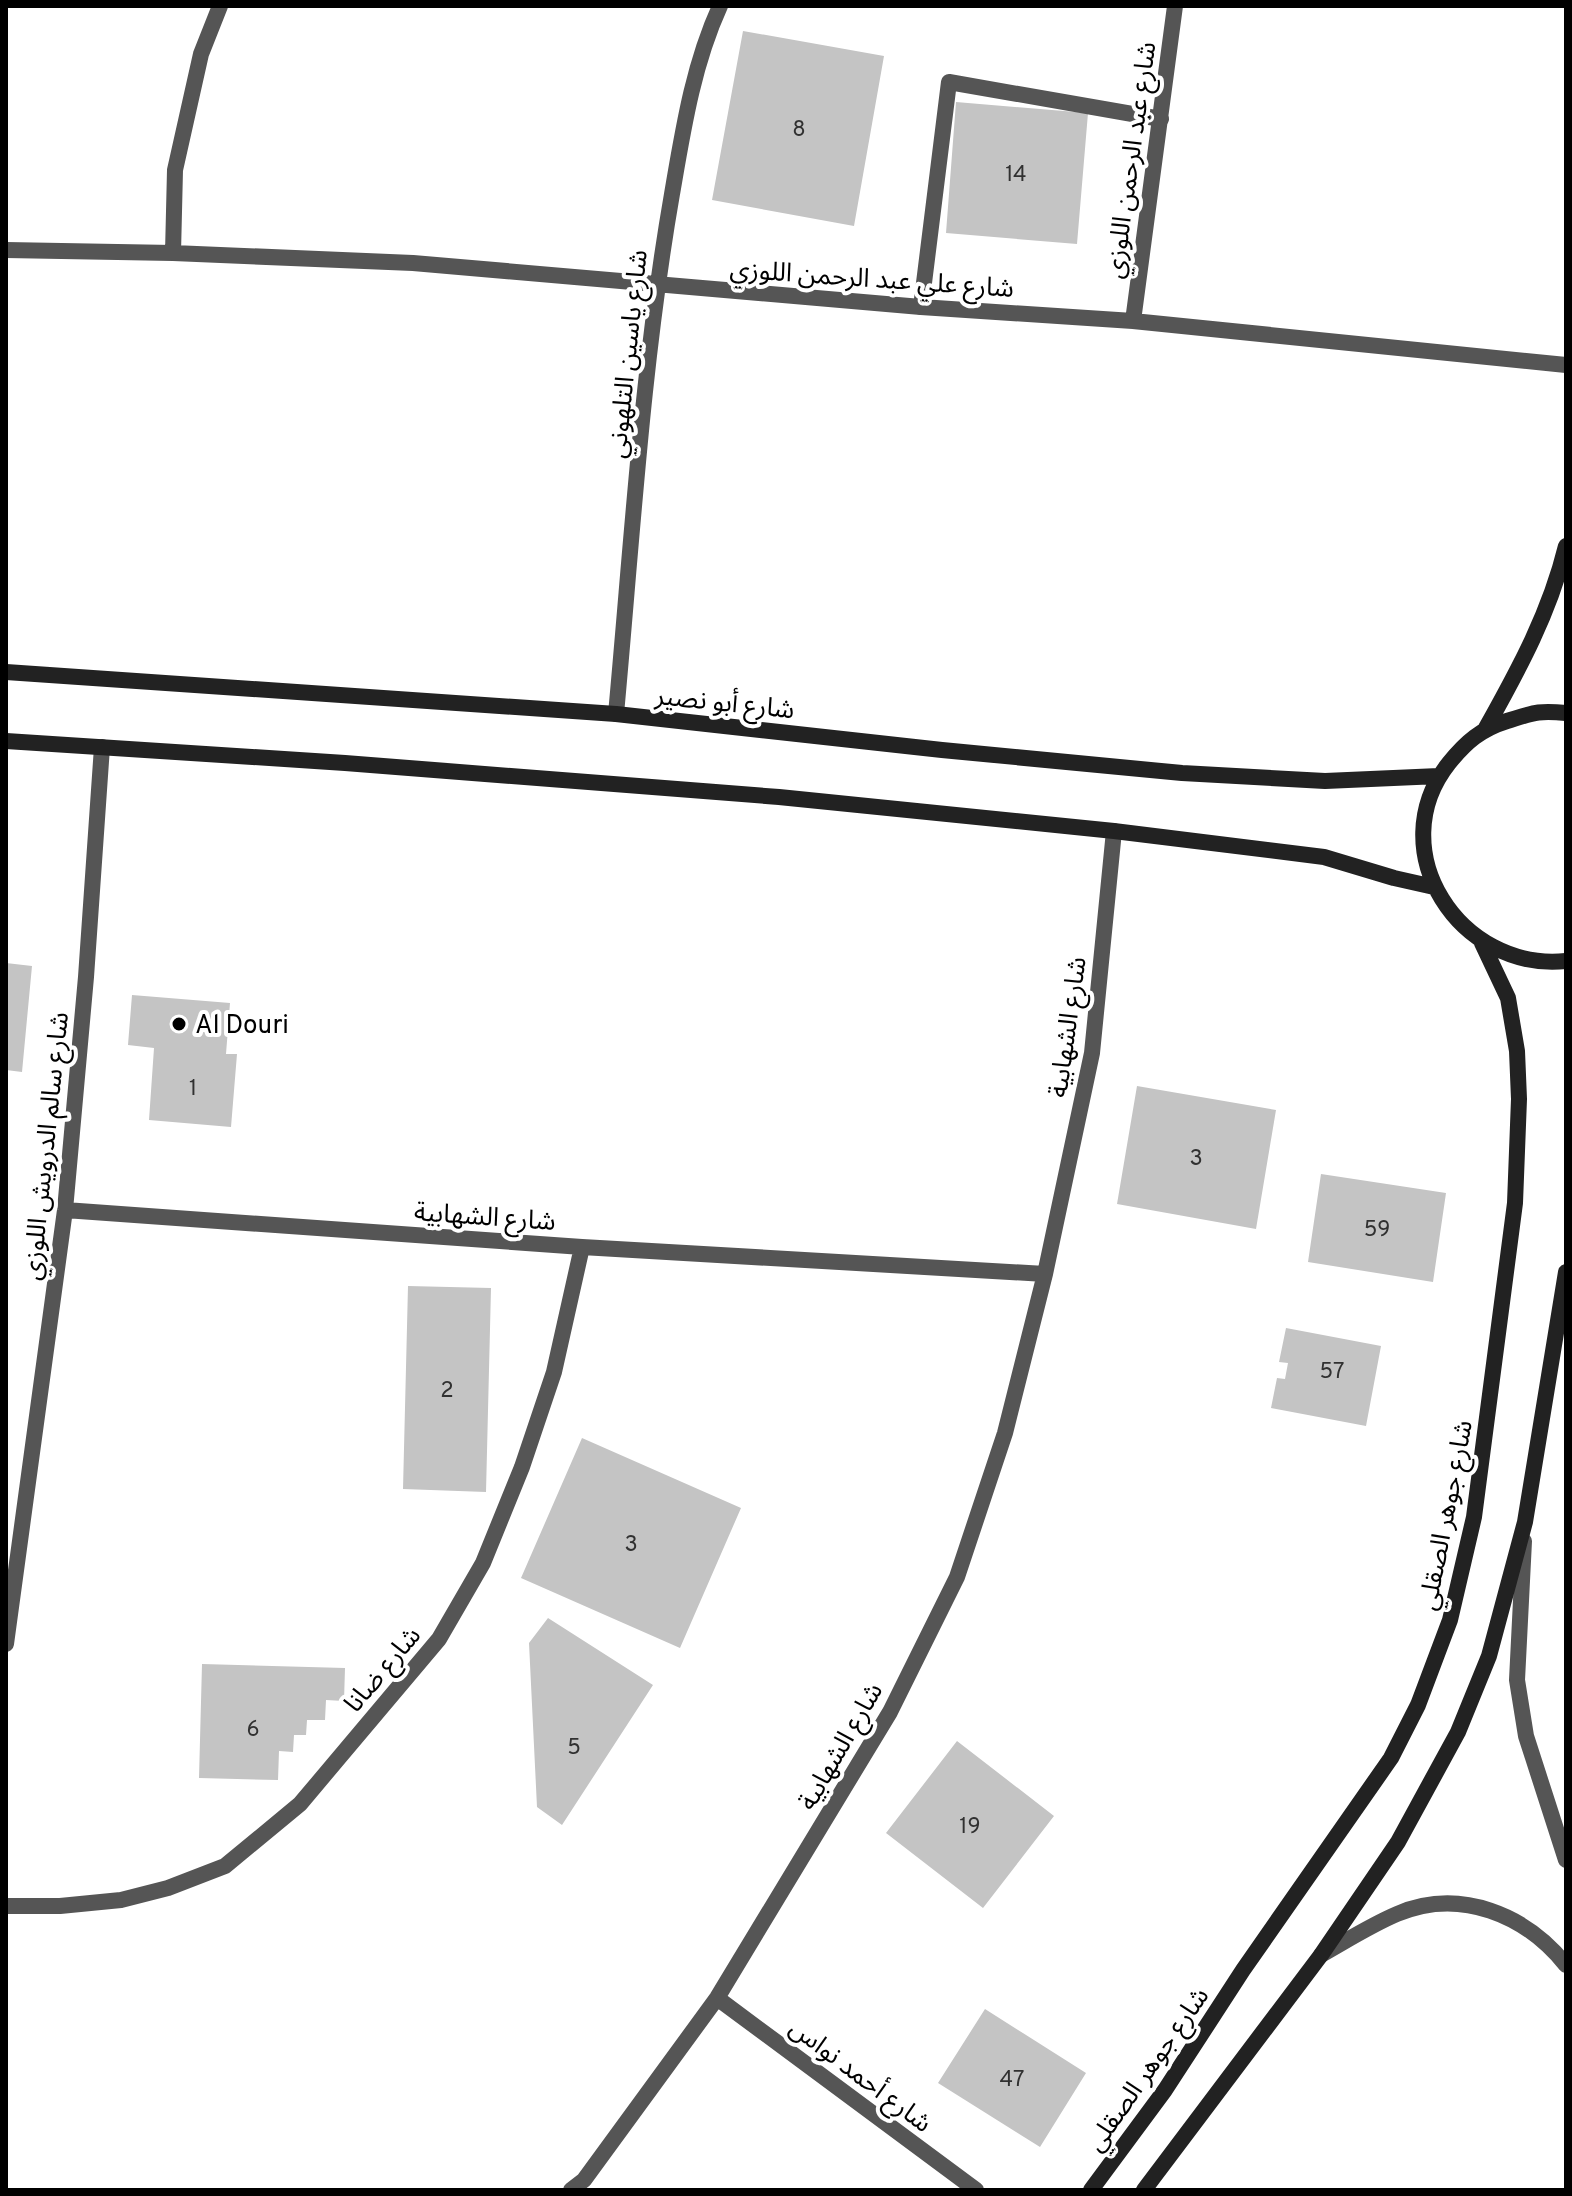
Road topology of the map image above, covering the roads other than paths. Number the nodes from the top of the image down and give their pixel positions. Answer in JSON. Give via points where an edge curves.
{"nodes":[{"id":1,"x":220,"y":6,"type":"edge"},
{"id":2,"x":720,"y":6,"type":"edge"},
{"id":3,"x":1175,"y":6,"type":"edge"},
{"id":4,"x":1161,"y":119,"type":"junction"},
{"id":5,"x":6,"y":250,"type":"edge"},
{"id":6,"x":173,"y":253,"type":"junction"},
{"id":7,"x":656,"y":285,"type":"junction"},
{"id":8,"x":921,"y":307,"type":"junction"},
{"id":9,"x":1133,"y":321,"type":"junction"},
{"id":10,"x":1566,"y":365,"type":"edge"},
{"id":11,"x":1566,"y":546,"type":"edge"},
{"id":12,"x":6,"y":672,"type":"edge"},
{"id":13,"x":1566,"y":713,"type":"edge"},
{"id":14,"x":616,"y":714,"type":"junction"},
{"id":15,"x":1486,"y":728,"type":"junction"},
{"id":16,"x":6,"y":741,"type":"edge"},
{"id":17,"x":102,"y":747,"type":"junction"},
{"id":18,"x":1439,"y":776,"type":"junction"},
{"id":19,"x":1114,"y":831,"type":"junction"},
{"id":20,"x":1434,"y":887,"type":"junction"},
{"id":21,"x":1482,"y":943,"type":"junction"},
{"id":22,"x":1566,"y":961,"type":"edge"},
{"id":23,"x":65,"y":1210,"type":"junction"},
{"id":24,"x":582,"y":1247,"type":"junction"},
{"id":25,"x":1566,"y":1272,"type":"edge"},
{"id":26,"x":1045,"y":1274,"type":"junction"},
{"id":27,"x":1525,"y":1522,"type":"junction"},
{"id":28,"x":6,"y":1642,"type":"edge"},
{"id":29,"x":1566,"y":1860,"type":"edge"},
{"id":30,"x":6,"y":1906,"type":"edge"},
{"id":31,"x":1321,"y":1955,"type":"junction"},
{"id":32,"x":1566,"y":1965,"type":"edge"},
{"id":33,"x":717,"y":1998,"type":"junction"},
{"id":34,"x":571,"y":2190,"type":"edge"},
{"id":35,"x":976,"y":2190,"type":"edge"},
{"id":36,"x":1091,"y":2190,"type":"edge"},
{"id":37,"x":1144,"y":2190,"type":"edge"}],
"edges":[{"from":1,"to":6,"type":"street","via":[[201,54],[175,170]]},
{"from":2,"to":7,"type":"street","name":"شارع ياسين التلهوني","via":[[692,88]]},
{"from":3,"to":4,"type":"street","name":"شارع عبد الرحمن اللوزي"},
{"from":4,"to":8,"type":"street","via":[[949,82]]},
{"from":4,"to":9,"type":"street","name":"شارع عبد الرحمن اللوزي"},
{"from":5,"to":6,"type":"street","name":"شارع علي عبد الرحمن اللوزي"},
{"from":6,"to":7,"type":"street","name":"شارع علي عبد الرحمن اللوزي","via":[[413,263]]},
{"from":7,"to":8,"type":"street","name":"شارع علي عبد الرحمن اللوزي"},
{"from":7,"to":14,"type":"street","name":"شارع ياسين التلهوني"},
{"from":8,"to":9,"type":"street","name":"شارع علي عبد الرحمن اللوزي"},
{"from":9,"to":10,"type":"street","name":"شارع علي عبد الرحمن اللوزي"},
{"from":11,"to":15,"type":"main road","via":[[1559,577],[1525,658]]},
{"from":12,"to":14,"type":"main road","name":"شارع أبو نصير"},
{"from":13,"to":15,"type":"main road","via":[[1542,710]]},
{"from":14,"to":18,"type":"main road","name":"شارع أبو نصير","via":[[1182,773],[1325,781]]},
{"from":15,"to":18,"type":"main road","via":[[1465,743]]},
{"from":16,"to":17,"type":"main road"},
{"from":17,"to":19,"type":"main road","via":[[779,797]]},
{"from":17,"to":23,"type":"street","name":"شارع سالم الدرويش اللوزي"},
{"from":18,"to":20,"type":"main road","via":[[1426,812],[1424,850]]},
{"from":19,"to":20,"type":"main road","via":[[1324,857]]},
{"from":19,"to":26,"type":"street","name":"شارع الشهابية","via":[[1092,1053]]},
{"from":20,"to":21,"type":"main road","via":[[1453,918]]},
{"from":21,"to":22,"type":"main road","via":[[1521,959]]},
{"from":21,"to":36,"type":"main road","name":"شارع جوهر الصقلي","via":[[1508,998],[1517,1051],[1515,1203],[1474,1517],[1450,1620],[1391,1758]]},
{"from":23,"to":24,"type":"street","name":"شارع الشهابية"},
{"from":23,"to":28,"type":"street","name":"شارع سالم الدرويش اللوزي"},
{"from":24,"to":26,"type":"street","name":"شارع الشهابية"},
{"from":24,"to":30,"type":"street","name":"شارع ضانا","via":[[554,1372],[483,1563],[439,1639],[300,1804],[225,1866],[168,1888],[121,1900]]},
{"from":25,"to":27,"type":"main road"},
{"from":26,"to":33,"type":"street","name":"شارع الشهابية","via":[[1005,1433],[957,1577],[890,1712]]},
{"from":27,"to":29,"type":"street","via":[[1517,1680],[1526,1736]]},
{"from":27,"to":31,"type":"main road","via":[[1489,1656],[1458,1732],[1398,1842]]},
{"from":31,"to":32,"type":"street","via":[[1399,1913],[1453,1903],[1491,1909],[1523,1924]]},
{"from":31,"to":37,"type":"main road"},
{"from":33,"to":34,"type":"street","name":"شارع الشهابية","via":[[584,2180]]},
{"from":33,"to":35,"type":"street","name":"شارع أحمد نواس"}]}
